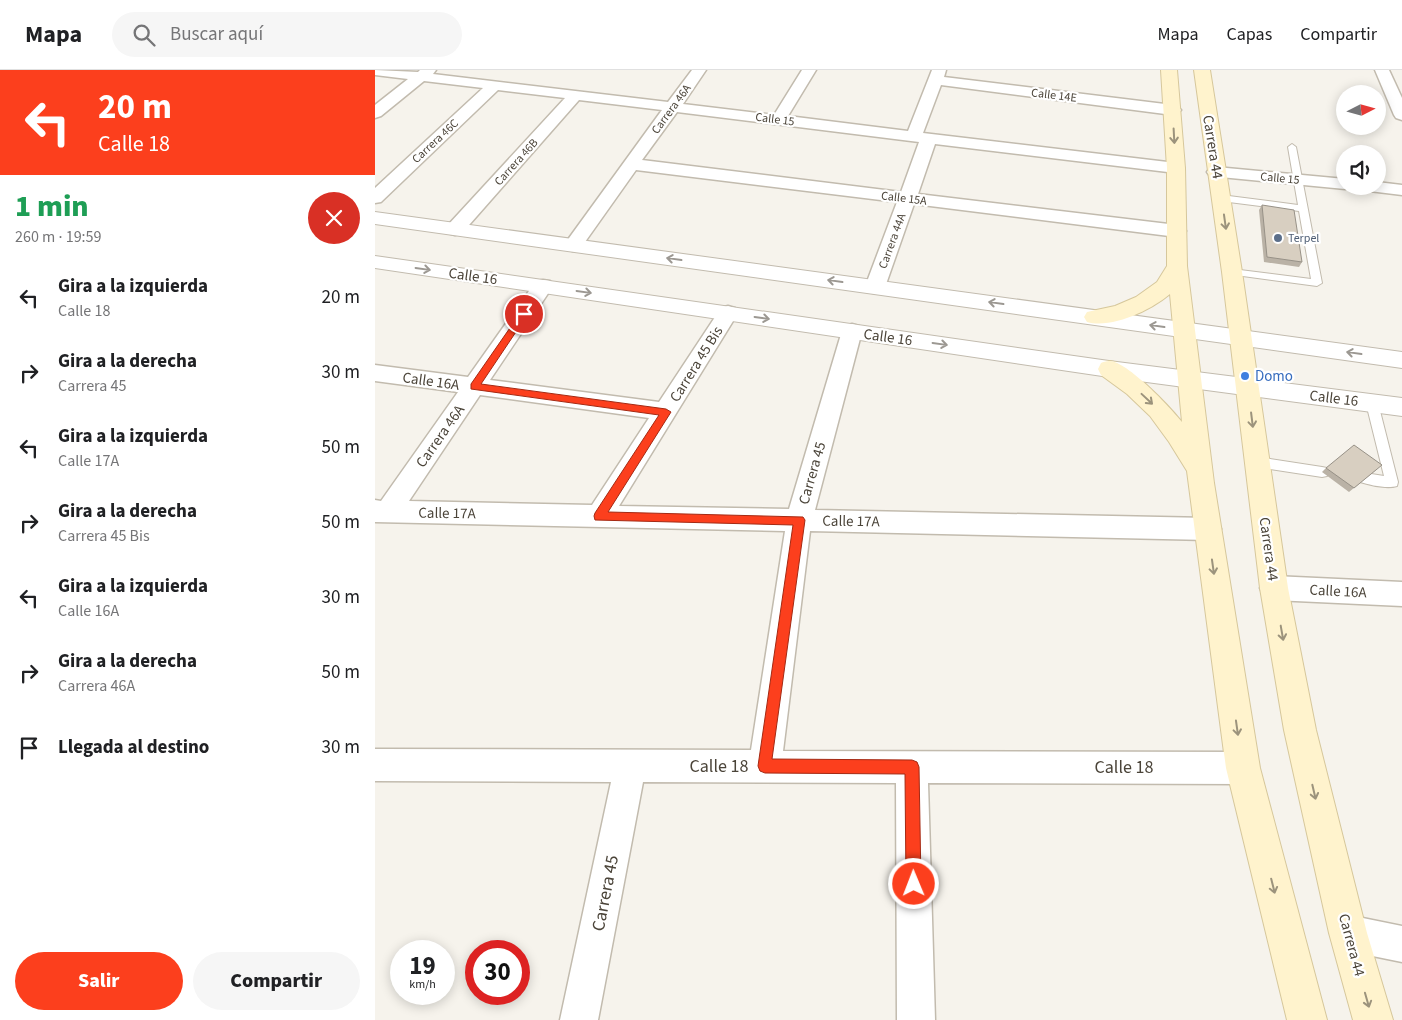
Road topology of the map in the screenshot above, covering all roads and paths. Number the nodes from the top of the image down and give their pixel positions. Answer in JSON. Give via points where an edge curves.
{"nodes":[{"id":1,"x":699,"y":70,"type":"edge"},
{"id":2,"x":809,"y":70,"type":"edge"},
{"id":3,"x":1169,"y":70,"type":"edge"},
{"id":4,"x":1202,"y":70,"type":"edge"},
{"id":5,"x":1383,"y":70,"type":"edge"},
{"id":6,"x":375,"y":71,"type":"edge"},
{"id":7,"x":425,"y":73,"type":"edge"},
{"id":8,"x":937,"y":75,"type":"edge"},
{"id":9,"x":495,"y":85,"type":"junction"},
{"id":10,"x":576,"y":95,"type":"junction"},
{"id":11,"x":672,"y":107,"type":"junction"},
{"id":12,"x":1173,"y":110,"type":"junction"},
{"id":13,"x":375,"y":113,"type":"edge"},
{"id":14,"x":1402,"y":115,"type":"edge"},
{"id":15,"x":778,"y":120,"type":"junction"},
{"id":16,"x":922,"y":137,"type":"junction"},
{"id":17,"x":1292,"y":146,"type":"dead end"},
{"id":18,"x":631,"y":164,"type":"junction"},
{"id":19,"x":1176,"y":168,"type":"junction"},
{"id":20,"x":1216,"y":172,"type":"junction"},
{"id":21,"x":1298,"y":180,"type":"junction"},
{"id":22,"x":1336,"y":183,"type":"edge"},
{"id":23,"x":1386,"y":188,"type":"edge"},
{"id":24,"x":1402,"y":190,"type":"edge"},
{"id":25,"x":375,"y":198,"type":"edge"},
{"id":26,"x":907,"y":198,"type":"junction"},
{"id":27,"x":1221,"y":198,"type":"junction"},
{"id":28,"x":1305,"y":209,"type":"junction"},
{"id":29,"x":375,"y":218,"type":"edge"},
{"id":30,"x":455,"y":228,"type":"junction"},
{"id":31,"x":1177,"y":231,"type":"junction"},
{"id":32,"x":573,"y":245,"type":"junction"},
{"id":33,"x":375,"y":262,"type":"edge"},
{"id":34,"x":1283,"y":265,"type":"edge"},
{"id":35,"x":1177,"y":266,"type":"junction"},
{"id":36,"x":1232,"y":272,"type":"junction"},
{"id":37,"x":1285,"y":279,"type":"junction"},
{"id":38,"x":543,"y":286,"type":"junction"},
{"id":39,"x":875,"y":287,"type":"junction"},
{"id":40,"x":728,"y":313,"type":"junction"},
{"id":41,"x":1095,"y":317,"type":"junction"},
{"id":42,"x":1184,"y":329,"type":"junction"},
{"id":43,"x":852,"y":331,"type":"junction"},
{"id":44,"x":1240,"y":337,"type":"junction"},
{"id":45,"x":1402,"y":360,"type":"edge"},
{"id":46,"x":1109,"y":369,"type":"junction"},
{"id":47,"x":375,"y":373,"type":"edge"},
{"id":48,"x":1189,"y":380,"type":"junction"},
{"id":49,"x":474,"y":387,"type":"junction"},
{"id":50,"x":1247,"y":387,"type":"junction"},
{"id":51,"x":1371,"y":403,"type":"junction"},
{"id":52,"x":1402,"y":407,"type":"edge"},
{"id":53,"x":666,"y":412,"type":"junction"},
{"id":54,"x":1257,"y":462,"type":"junction"},
{"id":55,"x":1322,"y":472,"type":"dead end"},
{"id":56,"x":1365,"y":478,"type":"edge"},
{"id":57,"x":1201,"y":483,"type":"junction"},
{"id":58,"x":381,"y":511,"type":"edge"},
{"id":59,"x":599,"y":516,"type":"junction"},
{"id":60,"x":799,"y":520,"type":"junction"},
{"id":61,"x":1208,"y":529,"type":"junction"},
{"id":62,"x":1274,"y":588,"type":"junction"},
{"id":63,"x":1402,"y":594,"type":"edge"},
{"id":64,"x":375,"y":765,"type":"edge"},
{"id":65,"x":631,"y":766,"type":"junction"},
{"id":66,"x":765,"y":766,"type":"junction"},
{"id":67,"x":912,"y":767,"type":"junction"},
{"id":68,"x":1243,"y":768,"type":"junction"},
{"id":69,"x":1348,"y":933,"type":"junction"},
{"id":70,"x":1402,"y":944,"type":"edge"},
{"id":71,"x":579,"y":1020,"type":"edge"},
{"id":72,"x":916,"y":1020,"type":"edge"},
{"id":73,"x":1307,"y":1020,"type":"edge"},
{"id":74,"x":1373,"y":1020,"type":"edge"}],
"edges":[{"from":1,"to":11,"type":"street","name":"Carrera 46A"},
{"from":2,"to":15,"type":"street"},
{"from":3,"to":12,"type":"main road"},
{"from":4,"to":20,"type":"main road","name":"Carrera 44"},
{"from":5,"to":14,"type":"street"},
{"from":6,"to":7,"type":"street","name":"Calle 15"},
{"from":7,"to":9,"type":"street","name":"Calle 15"},
{"from":7,"to":13,"type":"street"},
{"from":8,"to":12,"type":"street","name":"Calle 14E"},
{"from":8,"to":16,"type":"street","name":"Carrera 44A"},
{"from":9,"to":10,"type":"street","name":"Calle 15"},
{"from":9,"to":25,"type":"street","name":"Carrera 46C"},
{"from":10,"to":11,"type":"street","name":"Calle 15"},
{"from":10,"to":30,"type":"street","name":"Carrera 46B"},
{"from":11,"to":15,"type":"street","name":"Calle 15"},
{"from":11,"to":18,"type":"street","name":"Carrera 46A"},
{"from":12,"to":19,"type":"main road","one_way":true},
{"from":15,"to":16,"type":"street","name":"Calle 15"},
{"from":16,"to":19,"type":"street","name":"Calle 15"},
{"from":16,"to":26,"type":"street","name":"Carrera 44A"},
{"from":17,"to":21,"type":"lane"},
{"from":18,"to":26,"type":"street","name":"Calle 15A"},
{"from":18,"to":32,"type":"street","name":"Carrera 46A"},
{"from":19,"to":31,"type":"main road"},
{"from":20,"to":21,"type":"street","name":"Calle 15"},
{"from":20,"to":27,"type":"main road","name":"Carrera 44"},
{"from":21,"to":22,"type":"street","name":"Calle 15"},
{"from":21,"to":28,"type":"lane"},
{"from":23,"to":24,"type":"street"},
{"from":26,"to":31,"type":"street","name":"Calle 15A"},
{"from":26,"to":39,"type":"street","name":"Carrera 44A"},
{"from":27,"to":28,"type":"lane","via":[[1274,208]]},
{"from":27,"to":36,"type":"main road","name":"Carrera 44","one_way":true},
{"from":28,"to":37,"type":"lane","via":[[1317,283]]},
{"from":29,"to":30,"type":"street"},
{"from":30,"to":32,"type":"street"},
{"from":31,"to":35,"type":"main road"},
{"from":39,"to":32,"type":"street","one_way":true},
{"from":33,"to":38,"type":"street","name":"Calle 16","one_way":true},
{"from":34,"to":37,"type":"lane"},
{"from":35,"to":41,"type":"main road","via":[[1167,283],[1150,299],[1125,311]]},
{"from":35,"to":42,"type":"main road"},
{"from":36,"to":37,"type":"lane"},
{"from":36,"to":44,"type":"main road","name":"Carrera 44"},
{"from":38,"to":40,"type":"street","name":"Calle 16","one_way":true},
{"from":38,"to":49,"type":"street","name":"Carrera 46A"},
{"from":41,"to":39,"type":"street","one_way":true},
{"from":40,"to":43,"type":"street","name":"Calle 16","one_way":true},
{"from":40,"to":53,"type":"street","name":"Carrera 45 Bis"},
{"from":42,"to":41,"type":"street","one_way":true},
{"from":42,"to":44,"type":"street"},
{"from":42,"to":48,"type":"main road"},
{"from":43,"to":46,"type":"street","name":"Calle 16","one_way":true},
{"from":43,"to":60,"type":"street","name":"Carrera 45"},
{"from":45,"to":44,"type":"street","one_way":true},
{"from":44,"to":50,"type":"main road","name":"Carrera 44"},
{"from":46,"to":48,"type":"street","name":"Calle 16"},
{"from":46,"to":57,"type":"main road","one_way":true,"via":[[1134,387],[1166,418],[1190,456]]},
{"from":47,"to":49,"type":"street","name":"Calle 16A"},
{"from":48,"to":50,"type":"street","name":"Calle 16"},
{"from":48,"to":57,"type":"main road"},
{"from":49,"to":53,"type":"street","name":"Calle 16A"},
{"from":49,"to":58,"type":"street","name":"Carrera 46A"},
{"from":50,"to":51,"type":"street","name":"Calle 16"},
{"from":50,"to":54,"type":"main road","name":"Carrera 44","one_way":true},
{"from":51,"to":52,"type":"street","name":"Calle 16"},
{"from":51,"to":56,"type":"lane","via":[[1392,482]]},
{"from":53,"to":59,"type":"street","name":"Carrera 45 Bis"},
{"from":54,"to":55,"type":"lane"},
{"from":54,"to":62,"type":"main road","name":"Carrera 44"},
{"from":57,"to":61,"type":"main road"},
{"from":58,"to":59,"type":"street","name":"Calle 17A"},
{"from":59,"to":60,"type":"street","name":"Calle 17A"},
{"from":60,"to":61,"type":"street","name":"Calle 17A"},
{"from":60,"to":66,"type":"street","name":"Carrera 45"},
{"from":61,"to":68,"type":"main road","one_way":true},
{"from":62,"to":63,"type":"street","name":"Calle 16A"},
{"from":62,"to":69,"type":"main road","name":"Carrera 44","one_way":true,"via":[[1300,730]]},
{"from":64,"to":65,"type":"street","name":"Calle 18"},
{"from":65,"to":66,"type":"street","name":"Calle 18"},
{"from":65,"to":71,"type":"street","name":"Carrera 45"},
{"from":66,"to":67,"type":"street","name":"Calle 18"},
{"from":67,"to":68,"type":"street","name":"Calle 18"},
{"from":67,"to":72,"type":"street"},
{"from":68,"to":73,"type":"main road","one_way":true},
{"from":69,"to":70,"type":"street"},
{"from":69,"to":74,"type":"main road","name":"Carrera 44","one_way":true}]}
